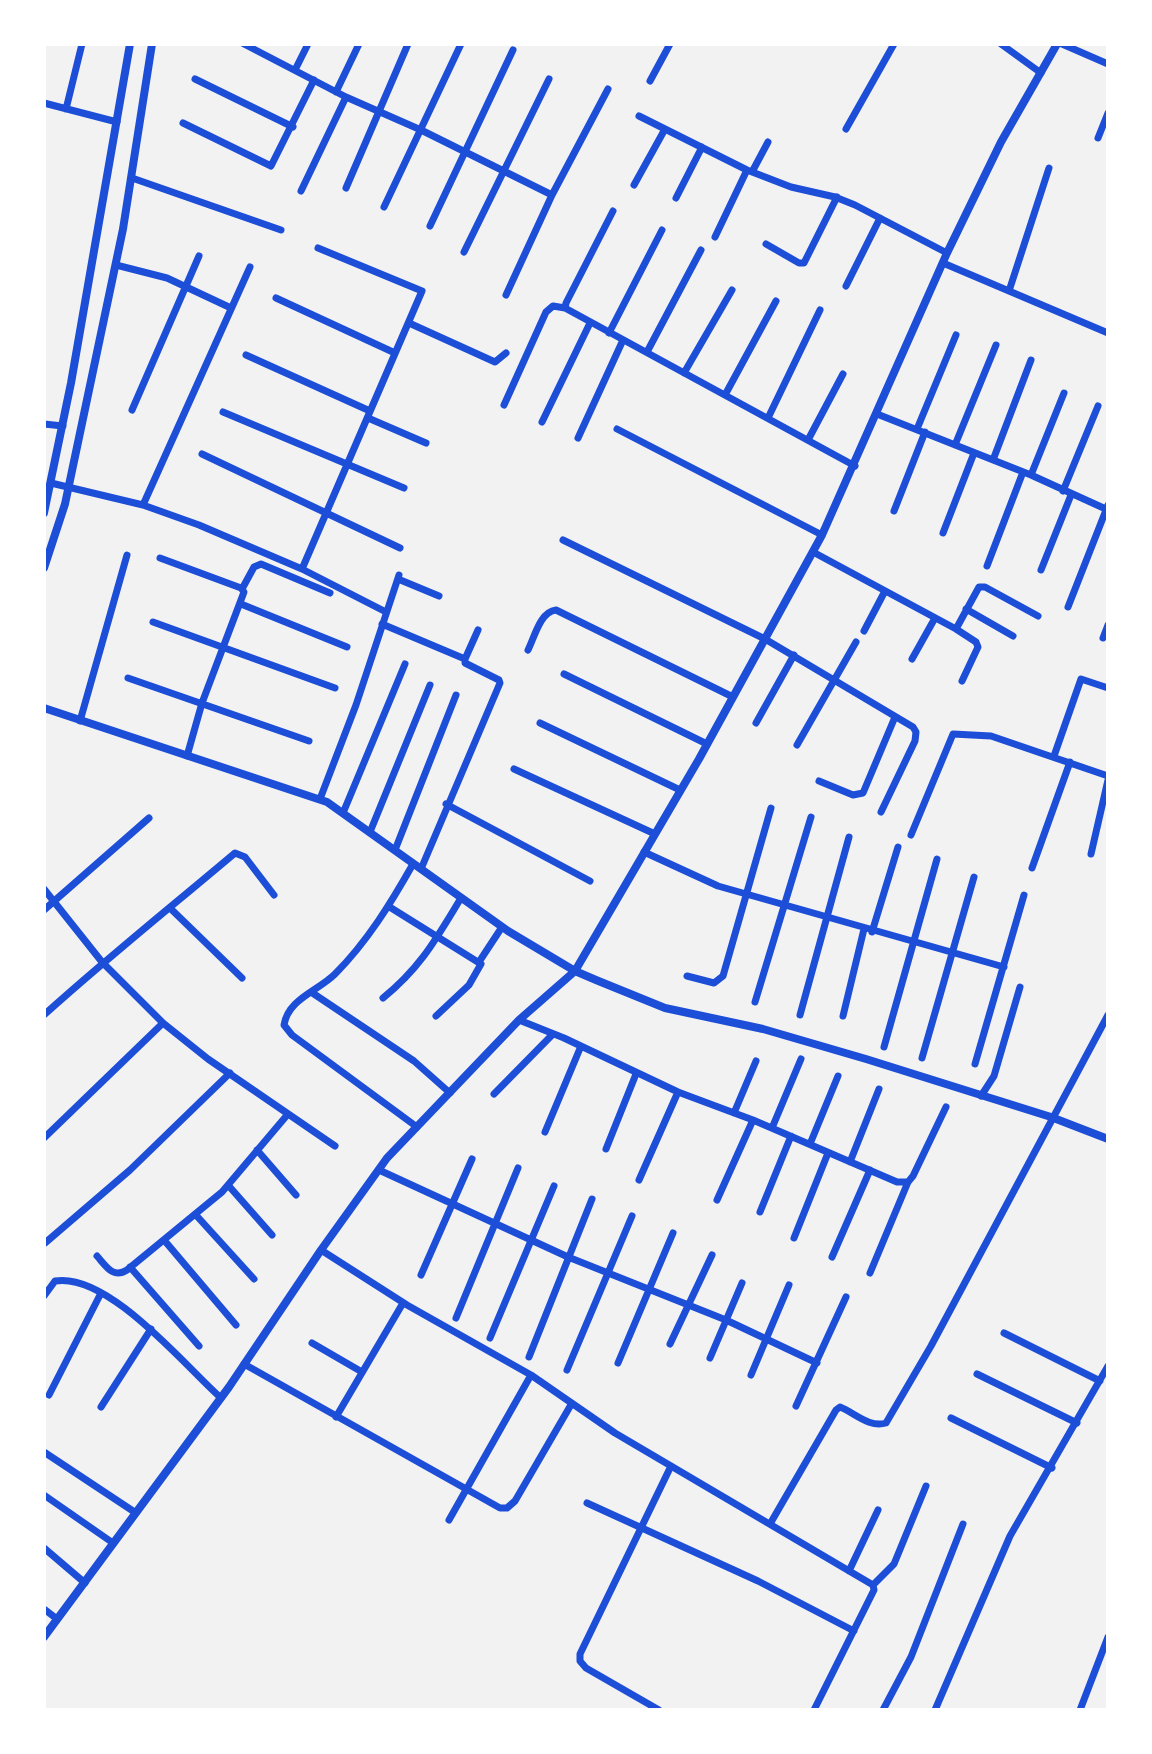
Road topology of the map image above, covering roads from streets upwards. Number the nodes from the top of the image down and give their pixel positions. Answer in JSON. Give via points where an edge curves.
{"nodes":[{"id":1,"x":82,"y":44,"type":"edge"},
{"id":2,"x":130,"y":44,"type":"edge"},
{"id":3,"x":152,"y":44,"type":"edge"},
{"id":4,"x":244,"y":44,"type":"edge"},
{"id":5,"x":308,"y":44,"type":"edge"},
{"id":6,"x":359,"y":44,"type":"edge"},
{"id":7,"x":408,"y":44,"type":"edge"},
{"id":8,"x":461,"y":44,"type":"edge"},
{"id":9,"x":670,"y":44,"type":"edge"},
{"id":10,"x":894,"y":44,"type":"edge"},
{"id":11,"x":1001,"y":44,"type":"edge"},
{"id":12,"x":1059,"y":44,"type":"edge"},
{"id":13,"x":259,"y":48,"type":"edge"},
{"id":14,"x":513,"y":50,"type":"dead end"},
{"id":15,"x":1108,"y":64,"type":"edge"},
{"id":16,"x":295,"y":70,"type":"junction"},
{"id":17,"x":1041,"y":73,"type":"junction"},
{"id":18,"x":195,"y":79,"type":"dead end"},
{"id":19,"x":549,"y":79,"type":"dead end"},
{"id":20,"x":314,"y":80,"type":"junction"},
{"id":21,"x":650,"y":81,"type":"dead end"},
{"id":22,"x":608,"y":89,"type":"dead end"},
{"id":23,"x":336,"y":92,"type":"junction"},
{"id":24,"x":346,"y":97,"type":"junction"},
{"id":25,"x":44,"y":103,"type":"edge"},
{"id":26,"x":66,"y":109,"type":"junction"},
{"id":27,"x":379,"y":113,"type":"junction"},
{"id":28,"x":1108,"y":113,"type":"edge"},
{"id":29,"x":639,"y":116,"type":"dead end"},
{"id":30,"x":117,"y":122,"type":"junction"},
{"id":31,"x":183,"y":123,"type":"dead end"},
{"id":32,"x":293,"y":127,"type":"junction"},
{"id":33,"x":665,"y":129,"type":"junction"},
{"id":34,"x":846,"y":129,"type":"dead end"},
{"id":35,"x":421,"y":130,"type":"junction"},
{"id":36,"x":1098,"y":138,"type":"dead end"},
{"id":37,"x":768,"y":142,"type":"dead end"},
{"id":38,"x":702,"y":147,"type":"junction"},
{"id":39,"x":465,"y":152,"type":"junction"},
{"id":40,"x":1049,"y":168,"type":"dead end"},
{"id":41,"x":503,"y":171,"type":"junction"},
{"id":42,"x":750,"y":171,"type":"junction"},
{"id":43,"x":132,"y":178,"type":"junction"},
{"id":44,"x":634,"y":185,"type":"dead end"},
{"id":45,"x":346,"y":188,"type":"dead end"},
{"id":46,"x":301,"y":191,"type":"dead end"},
{"id":47,"x":552,"y":195,"type":"junction"},
{"id":48,"x":837,"y":197,"type":"junction"},
{"id":49,"x":676,"y":198,"type":"dead end"},
{"id":50,"x":384,"y":207,"type":"dead end"},
{"id":51,"x":613,"y":211,"type":"dead end"},
{"id":52,"x":880,"y":218,"type":"junction"},
{"id":53,"x":430,"y":226,"type":"dead end"},
{"id":54,"x":281,"y":230,"type":"dead end"},
{"id":55,"x":662,"y":230,"type":"dead end"},
{"id":56,"x":715,"y":237,"type":"dead end"},
{"id":57,"x":766,"y":244,"type":"dead end"},
{"id":58,"x":318,"y":248,"type":"dead end"},
{"id":59,"x":701,"y":250,"type":"dead end"},
{"id":60,"x":464,"y":252,"type":"dead end"},
{"id":61,"x":947,"y":253,"type":"junction"},
{"id":62,"x":199,"y":256,"type":"dead end"},
{"id":63,"x":943,"y":263,"type":"junction"},
{"id":64,"x":116,"y":265,"type":"junction"},
{"id":65,"x":250,"y":267,"type":"dead end"},
{"id":66,"x":846,"y":286,"type":"dead end"},
{"id":67,"x":186,"y":287,"type":"junction"},
{"id":68,"x":732,"y":290,"type":"dead end"},
{"id":69,"x":1009,"y":291,"type":"junction"},
{"id":70,"x":506,"y":295,"type":"dead end"},
{"id":71,"x":276,"y":298,"type":"dead end"},
{"id":72,"x":776,"y":301,"type":"dead end"},
{"id":73,"x":231,"y":308,"type":"junction"},
{"id":74,"x":565,"y":308,"type":"junction"},
{"id":75,"x":820,"y":310,"type":"dead end"},
{"id":76,"x":409,"y":323,"type":"junction"},
{"id":77,"x":590,"y":323,"type":"junction"},
{"id":78,"x":609,"y":333,"type":"junction"},
{"id":79,"x":1108,"y":333,"type":"edge"},
{"id":80,"x":956,"y":335,"type":"dead end"},
{"id":81,"x":623,"y":340,"type":"junction"},
{"id":82,"x":996,"y":345,"type":"dead end"},
{"id":83,"x":647,"y":352,"type":"junction"},
{"id":84,"x":395,"y":353,"type":"junction"},
{"id":85,"x":506,"y":353,"type":"dead end"},
{"id":86,"x":246,"y":355,"type":"dead end"},
{"id":87,"x":1031,"y":360,"type":"dead end"},
{"id":88,"x":684,"y":373,"type":"junction"},
{"id":89,"x":843,"y":374,"type":"dead end"},
{"id":90,"x":1064,"y":393,"type":"dead end"},
{"id":91,"x":725,"y":395,"type":"junction"},
{"id":92,"x":504,"y":405,"type":"dead end"},
{"id":93,"x":1098,"y":406,"type":"dead end"},
{"id":94,"x":132,"y":410,"type":"dead end"},
{"id":95,"x":223,"y":412,"type":"dead end"},
{"id":96,"x":369,"y":414,"type":"junction"},
{"id":97,"x":877,"y":414,"type":"junction"},
{"id":98,"x":768,"y":418,"type":"junction"},
{"id":99,"x":542,"y":422,"type":"dead end"},
{"id":100,"x":44,"y":424,"type":"edge"},
{"id":101,"x":63,"y":426,"type":"junction"},
{"id":102,"x":617,"y":429,"type":"dead end"},
{"id":103,"x":921,"y":431,"type":"junction"},
{"id":104,"x":578,"y":438,"type":"dead end"},
{"id":105,"x":808,"y":440,"type":"junction"},
{"id":106,"x":426,"y":443,"type":"dead end"},
{"id":107,"x":955,"y":445,"type":"junction"},
{"id":108,"x":974,"y":453,"type":"junction"},
{"id":109,"x":202,"y":454,"type":"dead end"},
{"id":110,"x":993,"y":460,"type":"junction"},
{"id":111,"x":348,"y":464,"type":"junction"},
{"id":112,"x":855,"y":466,"type":"junction"},
{"id":113,"x":1027,"y":474,"type":"junction"},
{"id":114,"x":51,"y":483,"type":"junction"},
{"id":115,"x":404,"y":488,"type":"dead end"},
{"id":116,"x":68,"y":489,"type":"junction"},
{"id":117,"x":1067,"y":493,"type":"junction"},
{"id":118,"x":143,"y":505,"type":"junction"},
{"id":119,"x":1107,"y":508,"type":"edge"},
{"id":120,"x":894,"y":511,"type":"dead end"},
{"id":121,"x":44,"y":513,"type":"edge"},
{"id":122,"x":327,"y":513,"type":"junction"},
{"id":123,"x":943,"y":533,"type":"dead end"},
{"id":124,"x":822,"y":535,"type":"junction"},
{"id":125,"x":563,"y":540,"type":"dead end"},
{"id":126,"x":400,"y":548,"type":"dead end"},
{"id":127,"x":813,"y":552,"type":"junction"},
{"id":128,"x":127,"y":555,"type":"dead end"},
{"id":129,"x":160,"y":558,"type":"dead end"},
{"id":130,"x":987,"y":566,"type":"dead end"},
{"id":131,"x":44,"y":568,"type":"edge"},
{"id":132,"x":302,"y":569,"type":"junction"},
{"id":133,"x":1041,"y":570,"type":"dead end"},
{"id":134,"x":242,"y":589,"type":"junction"},
{"id":135,"x":885,"y":591,"type":"junction"},
{"id":136,"x":330,"y":593,"type":"dead end"},
{"id":137,"x":439,"y":596,"type":"dead end"},
{"id":138,"x":241,"y":604,"type":"junction"},
{"id":139,"x":1068,"y":607,"type":"dead end"},
{"id":140,"x":966,"y":609,"type":"junction"},
{"id":141,"x":386,"y":612,"type":"junction"},
{"id":142,"x":1038,"y":616,"type":"dead end"},
{"id":143,"x":935,"y":618,"type":"junction"},
{"id":144,"x":153,"y":622,"type":"dead end"},
{"id":145,"x":382,"y":624,"type":"junction"},
{"id":146,"x":1108,"y":625,"type":"edge"},
{"id":147,"x":956,"y":629,"type":"junction"},
{"id":148,"x":478,"y":630,"type":"dead end"},
{"id":149,"x":864,"y":631,"type":"dead end"},
{"id":150,"x":1013,"y":636,"type":"dead end"},
{"id":151,"x":1103,"y":638,"type":"dead end"},
{"id":152,"x":765,"y":639,"type":"junction"},
{"id":153,"x":856,"y":642,"type":"dead end"},
{"id":154,"x":224,"y":646,"type":"junction"},
{"id":155,"x":347,"y":647,"type":"dead end"},
{"id":156,"x":528,"y":650,"type":"dead end"},
{"id":157,"x":794,"y":655,"type":"junction"},
{"id":158,"x":465,"y":659,"type":"junction"},
{"id":159,"x":912,"y":659,"type":"dead end"},
{"id":160,"x":405,"y":664,"type":"dead end"},
{"id":161,"x":564,"y":674,"type":"dead end"},
{"id":162,"x":128,"y":678,"type":"dead end"},
{"id":163,"x":835,"y":679,"type":"junction"},
{"id":164,"x":962,"y":681,"type":"dead end"},
{"id":165,"x":430,"y":685,"type":"dead end"},
{"id":166,"x":335,"y":688,"type":"dead end"},
{"id":167,"x":1108,"y":688,"type":"edge"},
{"id":168,"x":456,"y":695,"type":"dead end"},
{"id":169,"x":733,"y":697,"type":"junction"},
{"id":170,"x":202,"y":703,"type":"junction"},
{"id":171,"x":44,"y":708,"type":"edge"},
{"id":172,"x":895,"y":717,"type":"junction"},
{"id":173,"x":80,"y":721,"type":"junction"},
{"id":174,"x":540,"y":723,"type":"dead end"},
{"id":175,"x":756,"y":723,"type":"dead end"},
{"id":176,"x":309,"y":741,"type":"dead end"},
{"id":177,"x":707,"y":744,"type":"junction"},
{"id":178,"x":797,"y":745,"type":"dead end"},
{"id":179,"x":187,"y":756,"type":"junction"},
{"id":180,"x":1054,"y":756,"type":"junction"},
{"id":181,"x":1070,"y":762,"type":"junction"},
{"id":182,"x":514,"y":769,"type":"dead end"},
{"id":183,"x":1108,"y":778,"type":"edge"},
{"id":184,"x":819,"y":781,"type":"dead end"},
{"id":185,"x":680,"y":790,"type":"junction"},
{"id":186,"x":320,"y":799,"type":"junction"},
{"id":187,"x":446,"y":804,"type":"junction"},
{"id":188,"x":771,"y":808,"type":"dead end"},
{"id":189,"x":881,"y":812,"type":"dead end"},
{"id":190,"x":343,"y":813,"type":"junction"},
{"id":191,"x":811,"y":817,"type":"dead end"},
{"id":192,"x":149,"y":818,"type":"dead end"},
{"id":193,"x":370,"y":832,"type":"junction"},
{"id":194,"x":655,"y":834,"type":"junction"},
{"id":195,"x":911,"y":835,"type":"dead end"},
{"id":196,"x":849,"y":837,"type":"dead end"},
{"id":197,"x":898,"y":847,"type":"dead end"},
{"id":198,"x":395,"y":850,"type":"junction"},
{"id":199,"x":644,"y":852,"type":"junction"},
{"id":200,"x":1091,"y":854,"type":"dead end"},
{"id":201,"x":937,"y":859,"type":"dead end"},
{"id":202,"x":417,"y":866,"type":"junction"},
{"id":203,"x":1032,"y":868,"type":"dead end"},
{"id":204,"x":974,"y":877,"type":"dead end"},
{"id":205,"x":590,"y":881,"type":"dead end"},
{"id":206,"x":44,"y":889,"type":"edge"},
{"id":207,"x":748,"y":894,"type":"junction"},
{"id":208,"x":274,"y":895,"type":"dead end"},
{"id":209,"x":1024,"y":895,"type":"dead end"},
{"id":210,"x":461,"y":898,"type":"junction"},
{"id":211,"x":54,"y":901,"type":"junction"},
{"id":212,"x":785,"y":904,"type":"junction"},
{"id":213,"x":388,"y":906,"type":"junction"},
{"id":214,"x":171,"y":909,"type":"junction"},
{"id":215,"x":44,"y":910,"type":"edge"},
{"id":216,"x":827,"y":917,"type":"junction"},
{"id":217,"x":502,"y":927,"type":"junction"},
{"id":218,"x":868,"y":930,"type":"junction"},
{"id":219,"x":438,"y":936,"type":"junction"},
{"id":220,"x":913,"y":943,"type":"junction"},
{"id":221,"x":952,"y":954,"type":"junction"},
{"id":222,"x":102,"y":962,"type":"junction"},
{"id":223,"x":479,"y":962,"type":"junction"},
{"id":224,"x":1004,"y":967,"type":"junction"},
{"id":225,"x":575,"y":971,"type":"junction"},
{"id":226,"x":687,"y":976,"type":"dead end"},
{"id":227,"x":242,"y":978,"type":"dead end"},
{"id":228,"x":1020,"y":987,"type":"dead end"},
{"id":229,"x":311,"y":992,"type":"junction"},
{"id":230,"x":383,"y":998,"type":"dead end"},
{"id":231,"x":755,"y":1002,"type":"dead end"},
{"id":232,"x":44,"y":1015,"type":"edge"},
{"id":233,"x":800,"y":1015,"type":"dead end"},
{"id":234,"x":1108,"y":1015,"type":"edge"},
{"id":235,"x":436,"y":1016,"type":"dead end"},
{"id":236,"x":843,"y":1016,"type":"dead end"},
{"id":237,"x":519,"y":1020,"type":"junction"},
{"id":238,"x":163,"y":1023,"type":"junction"},
{"id":239,"x":553,"y":1034,"type":"junction"},
{"id":240,"x":581,"y":1046,"type":"junction"},
{"id":241,"x":884,"y":1047,"type":"dead end"},
{"id":242,"x":922,"y":1058,"type":"dead end"},
{"id":243,"x":801,"y":1059,"type":"dead end"},
{"id":244,"x":756,"y":1061,"type":"dead end"},
{"id":245,"x":975,"y":1064,"type":"dead end"},
{"id":246,"x":230,"y":1073,"type":"junction"},
{"id":247,"x":636,"y":1074,"type":"junction"},
{"id":248,"x":838,"y":1076,"type":"dead end"},
{"id":249,"x":879,"y":1089,"type":"dead end"},
{"id":250,"x":678,"y":1092,"type":"junction"},
{"id":251,"x":450,"y":1093,"type":"junction"},
{"id":252,"x":494,"y":1094,"type":"dead end"},
{"id":253,"x":981,"y":1096,"type":"junction"},
{"id":254,"x":946,"y":1107,"type":"dead end"},
{"id":255,"x":734,"y":1113,"type":"junction"},
{"id":256,"x":288,"y":1114,"type":"junction"},
{"id":257,"x":1051,"y":1117,"type":"junction"},
{"id":258,"x":753,"y":1120,"type":"junction"},
{"id":259,"x":417,"y":1127,"type":"junction"},
{"id":260,"x":772,"y":1128,"type":"junction"},
{"id":261,"x":545,"y":1132,"type":"dead end"},
{"id":262,"x":791,"y":1136,"type":"junction"},
{"id":263,"x":44,"y":1138,"type":"edge"},
{"id":264,"x":1108,"y":1139,"type":"edge"},
{"id":265,"x":810,"y":1144,"type":"junction"},
{"id":266,"x":335,"y":1146,"type":"dead end"},
{"id":267,"x":606,"y":1149,"type":"dead end"},
{"id":268,"x":257,"y":1150,"type":"junction"},
{"id":269,"x":828,"y":1153,"type":"junction"},
{"id":270,"x":472,"y":1159,"type":"dead end"},
{"id":271,"x":850,"y":1162,"type":"junction"},
{"id":272,"x":518,"y":1168,"type":"dead end"},
{"id":273,"x":379,"y":1170,"type":"junction"},
{"id":274,"x":870,"y":1170,"type":"junction"},
{"id":275,"x":639,"y":1180,"type":"dead end"},
{"id":276,"x":908,"y":1182,"type":"junction"},
{"id":277,"x":228,"y":1185,"type":"junction"},
{"id":278,"x":554,"y":1186,"type":"dead end"},
{"id":279,"x":296,"y":1195,"type":"dead end"},
{"id":280,"x":592,"y":1199,"type":"dead end"},
{"id":281,"x":717,"y":1200,"type":"dead end"},
{"id":282,"x":451,"y":1204,"type":"junction"},
{"id":283,"x":760,"y":1212,"type":"dead end"},
{"id":284,"x":195,"y":1214,"type":"junction"},
{"id":285,"x":632,"y":1216,"type":"dead end"},
{"id":286,"x":495,"y":1223,"type":"junction"},
{"id":287,"x":673,"y":1233,"type":"dead end"},
{"id":288,"x":272,"y":1235,"type":"dead end"},
{"id":289,"x":794,"y":1238,"type":"dead end"},
{"id":290,"x":164,"y":1240,"type":"junction"},
{"id":291,"x":531,"y":1240,"type":"junction"},
{"id":292,"x":45,"y":1243,"type":"edge"},
{"id":293,"x":321,"y":1250,"type":"junction"},
{"id":294,"x":712,"y":1255,"type":"dead end"},
{"id":295,"x":97,"y":1256,"type":"dead end"},
{"id":296,"x":568,"y":1257,"type":"junction"},
{"id":297,"x":832,"y":1257,"type":"dead end"},
{"id":298,"x":130,"y":1267,"type":"junction"},
{"id":299,"x":870,"y":1273,"type":"dead end"},
{"id":300,"x":610,"y":1274,"type":"junction"},
{"id":301,"x":421,"y":1275,"type":"dead end"},
{"id":302,"x":254,"y":1279,"type":"dead end"},
{"id":303,"x":742,"y":1283,"type":"dead end"},
{"id":304,"x":789,"y":1285,"type":"dead end"},
{"id":305,"x":648,"y":1289,"type":"junction"},
{"id":306,"x":101,"y":1293,"type":"junction"},
{"id":307,"x":44,"y":1296,"type":"edge"},
{"id":308,"x":846,"y":1297,"type":"dead end"},
{"id":309,"x":403,"y":1303,"type":"junction"},
{"id":310,"x":689,"y":1305,"type":"junction"},
{"id":311,"x":456,"y":1318,"type":"dead end"},
{"id":312,"x":726,"y":1320,"type":"junction"},
{"id":313,"x":236,"y":1325,"type":"dead end"},
{"id":314,"x":151,"y":1329,"type":"junction"},
{"id":315,"x":1004,"y":1333,"type":"dead end"},
{"id":316,"x":490,"y":1338,"type":"dead end"},
{"id":317,"x":767,"y":1339,"type":"junction"},
{"id":318,"x":312,"y":1343,"type":"dead end"},
{"id":319,"x":670,"y":1344,"type":"dead end"},
{"id":320,"x":199,"y":1346,"type":"dead end"},
{"id":321,"x":529,"y":1357,"type":"dead end"},
{"id":322,"x":710,"y":1358,"type":"dead end"},
{"id":323,"x":618,"y":1363,"type":"dead end"},
{"id":324,"x":817,"y":1363,"type":"junction"},
{"id":325,"x":244,"y":1364,"type":"junction"},
{"id":326,"x":1108,"y":1366,"type":"edge"},
{"id":327,"x":567,"y":1370,"type":"dead end"},
{"id":328,"x":362,"y":1372,"type":"junction"},
{"id":329,"x":977,"y":1374,"type":"dead end"},
{"id":330,"x":531,"y":1375,"type":"junction"},
{"id":331,"x":751,"y":1375,"type":"dead end"},
{"id":332,"x":1100,"y":1381,"type":"junction"},
{"id":333,"x":49,"y":1395,"type":"dead end"},
{"id":334,"x":221,"y":1398,"type":"junction"},
{"id":335,"x":572,"y":1403,"type":"junction"},
{"id":336,"x":796,"y":1406,"type":"dead end"},
{"id":337,"x":101,"y":1407,"type":"dead end"},
{"id":338,"x":336,"y":1417,"type":"junction"},
{"id":339,"x":951,"y":1418,"type":"dead end"},
{"id":340,"x":1077,"y":1423,"type":"junction"},
{"id":341,"x":44,"y":1452,"type":"edge"},
{"id":342,"x":671,"y":1466,"type":"junction"},
{"id":343,"x":1052,"y":1468,"type":"junction"},
{"id":344,"x":926,"y":1486,"type":"dead end"},
{"id":345,"x":467,"y":1488,"type":"junction"},
{"id":346,"x":44,"y":1495,"type":"edge"},
{"id":347,"x":587,"y":1503,"type":"dead end"},
{"id":348,"x":878,"y":1510,"type":"dead end"},
{"id":349,"x":136,"y":1513,"type":"junction"},
{"id":350,"x":449,"y":1520,"type":"dead end"},
{"id":351,"x":770,"y":1524,"type":"junction"},
{"id":352,"x":963,"y":1524,"type":"dead end"},
{"id":353,"x":641,"y":1527,"type":"junction"},
{"id":354,"x":113,"y":1543,"type":"junction"},
{"id":355,"x":44,"y":1548,"type":"edge"},
{"id":356,"x":849,"y":1571,"type":"junction"},
{"id":357,"x":85,"y":1583,"type":"junction"},
{"id":358,"x":873,"y":1585,"type":"junction"},
{"id":359,"x":44,"y":1609,"type":"edge"},
{"id":360,"x":57,"y":1619,"type":"junction"},
{"id":361,"x":854,"y":1631,"type":"junction"},
{"id":362,"x":44,"y":1637,"type":"edge"},
{"id":363,"x":1108,"y":1637,"type":"edge"},
{"id":364,"x":659,"y":1710,"type":"edge"},
{"id":365,"x":814,"y":1710,"type":"edge"},
{"id":366,"x":883,"y":1710,"type":"edge"},
{"id":367,"x":935,"y":1710,"type":"edge"},
{"id":368,"x":1080,"y":1710,"type":"edge"}],
"edges":[{"from":1,"to":26,"type":"street"},
{"from":2,"to":30,"type":"street"},
{"from":3,"to":43,"type":"street"},
{"from":4,"to":13,"type":"street"},
{"from":5,"to":16,"type":"street"},
{"from":6,"to":23,"type":"street"},
{"from":7,"to":27,"type":"street"},
{"from":8,"to":35,"type":"street"},
{"from":9,"to":21,"type":"street"},
{"from":10,"to":34,"type":"street"},
{"from":11,"to":17,"type":"street"},
{"from":12,"to":15,"type":"street"},
{"from":12,"to":17,"type":"street"},
{"from":13,"to":16,"type":"street"},
{"from":14,"to":39,"type":"street"},
{"from":16,"to":20,"type":"street"},
{"from":17,"to":61,"type":"street"},
{"from":18,"to":32,"type":"street"},
{"from":19,"to":41,"type":"street"},
{"from":20,"to":23,"type":"street"},
{"from":20,"to":32,"type":"street"},
{"from":22,"to":47,"type":"street"},
{"from":23,"to":24,"type":"street"},
{"from":24,"to":27,"type":"street"},
{"from":24,"to":46,"type":"street"},
{"from":25,"to":26,"type":"street"},
{"from":26,"to":30,"type":"street"},
{"from":27,"to":35,"type":"street"},
{"from":27,"to":45,"type":"street"},
{"from":28,"to":36,"type":"street"},
{"from":29,"to":33,"type":"street"},
{"from":30,"to":101,"type":"street"},
{"from":31,"to":32,"type":"street","via":[[271,166]]},
{"from":33,"to":38,"type":"street"},
{"from":33,"to":44,"type":"street"},
{"from":35,"to":39,"type":"street"},
{"from":35,"to":50,"type":"street"},
{"from":37,"to":42,"type":"street"},
{"from":38,"to":42,"type":"street"},
{"from":38,"to":49,"type":"street"},
{"from":39,"to":41,"type":"street"},
{"from":39,"to":53,"type":"street"},
{"from":40,"to":69,"type":"street"},
{"from":41,"to":47,"type":"street"},
{"from":41,"to":60,"type":"street"},
{"from":42,"to":48,"type":"street"},
{"from":42,"to":56,"type":"street"},
{"from":43,"to":54,"type":"street"},
{"from":43,"to":64,"type":"street"},
{"from":47,"to":70,"type":"street"},
{"from":48,"to":52,"type":"street"},
{"from":48,"to":57,"type":"street","via":[[804,263]]},
{"from":51,"to":74,"type":"street"},
{"from":52,"to":61,"type":"street"},
{"from":52,"to":66,"type":"street"},
{"from":55,"to":78,"type":"street"},
{"from":58,"to":76,"type":"street","via":[[422,291]]},
{"from":59,"to":83,"type":"street"},
{"from":61,"to":63,"type":"street"},
{"from":62,"to":67,"type":"street"},
{"from":63,"to":69,"type":"street"},
{"from":63,"to":97,"type":"street"},
{"from":64,"to":67,"type":"street"},
{"from":64,"to":116,"type":"street"},
{"from":65,"to":73,"type":"street"},
{"from":67,"to":73,"type":"street"},
{"from":67,"to":94,"type":"street"},
{"from":68,"to":88,"type":"street"},
{"from":69,"to":79,"type":"street"},
{"from":71,"to":84,"type":"street"},
{"from":72,"to":91,"type":"street"},
{"from":73,"to":118,"type":"street"},
{"from":74,"to":77,"type":"street"},
{"from":74,"to":92,"type":"street","via":[[553,306],[546,312]]},
{"from":75,"to":98,"type":"street"},
{"from":76,"to":84,"type":"street"},
{"from":76,"to":85,"type":"street","via":[[495,362]]},
{"from":77,"to":78,"type":"street"},
{"from":77,"to":99,"type":"street"},
{"from":78,"to":81,"type":"street"},
{"from":80,"to":103,"type":"street"},
{"from":81,"to":83,"type":"street"},
{"from":81,"to":104,"type":"street"},
{"from":82,"to":107,"type":"street"},
{"from":83,"to":88,"type":"street"},
{"from":84,"to":96,"type":"street"},
{"from":86,"to":96,"type":"street"},
{"from":87,"to":110,"type":"street"},
{"from":88,"to":91,"type":"street"},
{"from":89,"to":105,"type":"street"},
{"from":90,"to":113,"type":"street"},
{"from":91,"to":98,"type":"street"},
{"from":93,"to":117,"type":"street"},
{"from":95,"to":111,"type":"street"},
{"from":96,"to":106,"type":"street"},
{"from":96,"to":111,"type":"street"},
{"from":97,"to":103,"type":"street"},
{"from":97,"to":112,"type":"street"},
{"from":98,"to":105,"type":"street"},
{"from":100,"to":101,"type":"street"},
{"from":101,"to":114,"type":"street"},
{"from":102,"to":124,"type":"street"},
{"from":103,"to":107,"type":"street"},
{"from":103,"to":120,"type":"street"},
{"from":105,"to":112,"type":"street"},
{"from":107,"to":108,"type":"street"},
{"from":108,"to":110,"type":"street"},
{"from":108,"to":123,"type":"street"},
{"from":109,"to":122,"type":"street"},
{"from":110,"to":113,"type":"street"},
{"from":111,"to":115,"type":"street"},
{"from":111,"to":122,"type":"street"},
{"from":112,"to":124,"type":"street"},
{"from":113,"to":117,"type":"street"},
{"from":113,"to":130,"type":"street"},
{"from":114,"to":116,"type":"street"},
{"from":114,"to":121,"type":"street"},
{"from":116,"to":118,"type":"street"},
{"from":116,"to":131,"type":"street"},
{"from":117,"to":119,"type":"street"},
{"from":117,"to":133,"type":"street"},
{"from":118,"to":132,"type":"street"},
{"from":119,"to":139,"type":"street"},
{"from":122,"to":126,"type":"street"},
{"from":122,"to":132,"type":"street"},
{"from":124,"to":127,"type":"street"},
{"from":125,"to":152,"type":"street"},
{"from":127,"to":135,"type":"street"},
{"from":127,"to":152,"type":"street"},
{"from":128,"to":173,"type":"street"},
{"from":129,"to":134,"type":"street"},
{"from":132,"to":141,"type":"street"},
{"from":134,"to":136,"type":"street","via":[[261,564]]},
{"from":134,"to":138,"type":"street"},
{"from":135,"to":143,"type":"street"},
{"from":135,"to":149,"type":"street"},
{"from":137,"to":141,"type":"street","via":[[399,577]]},
{"from":138,"to":154,"type":"street"},
{"from":138,"to":155,"type":"street"},
{"from":140,"to":142,"type":"street","via":[[979,587],[985,587]]},
{"from":140,"to":147,"type":"street"},
{"from":140,"to":150,"type":"street"},
{"from":141,"to":145,"type":"street"},
{"from":143,"to":147,"type":"street"},
{"from":143,"to":159,"type":"street"},
{"from":144,"to":154,"type":"street"},
{"from":145,"to":158,"type":"street"},
{"from":145,"to":186,"type":"street"},
{"from":146,"to":151,"type":"street"},
{"from":147,"to":164,"type":"street","via":[[978,647]]},
{"from":148,"to":158,"type":"street"},
{"from":152,"to":157,"type":"street"},
{"from":152,"to":169,"type":"street"},
{"from":153,"to":163,"type":"street"},
{"from":154,"to":166,"type":"street"},
{"from":154,"to":170,"type":"street"},
{"from":156,"to":169,"type":"street","via":[[545,615],[556,610]]},
{"from":157,"to":163,"type":"street"},
{"from":157,"to":175,"type":"street"},
{"from":158,"to":187,"type":"street","via":[[499,680],[500,686]]},
{"from":160,"to":190,"type":"street"},
{"from":161,"to":177,"type":"street"},
{"from":162,"to":170,"type":"street"},
{"from":163,"to":172,"type":"street"},
{"from":163,"to":178,"type":"street"},
{"from":165,"to":193,"type":"street"},
{"from":167,"to":180,"type":"street","via":[[1081,679]]},
{"from":168,"to":198,"type":"street"},
{"from":169,"to":177,"type":"street"},
{"from":170,"to":176,"type":"street"},
{"from":170,"to":179,"type":"street"},
{"from":171,"to":173,"type":"street"},
{"from":172,"to":184,"type":"street","via":[[863,793],[853,795]]},
{"from":172,"to":189,"type":"street","via":[[913,727],[916,736]]},
{"from":173,"to":179,"type":"street"},
{"from":174,"to":185,"type":"street"},
{"from":177,"to":185,"type":"street"},
{"from":179,"to":186,"type":"street"},
{"from":180,"to":181,"type":"street"},
{"from":180,"to":195,"type":"street","via":[[991,736],[953,734]]},
{"from":181,"to":183,"type":"street"},
{"from":181,"to":203,"type":"street"},
{"from":182,"to":194,"type":"street"},
{"from":183,"to":200,"type":"street"},
{"from":185,"to":194,"type":"street"},
{"from":186,"to":190,"type":"street"},
{"from":187,"to":202,"type":"street"},
{"from":187,"to":205,"type":"street"},
{"from":188,"to":207,"type":"street"},
{"from":190,"to":193,"type":"street"},
{"from":191,"to":212,"type":"street"},
{"from":192,"to":211,"type":"street"},
{"from":193,"to":198,"type":"street"},
{"from":194,"to":199,"type":"street"},
{"from":196,"to":216,"type":"street"},
{"from":197,"to":218,"type":"street"},
{"from":198,"to":202,"type":"street"},
{"from":199,"to":207,"type":"street"},
{"from":199,"to":225,"type":"street"},
{"from":201,"to":220,"type":"street"},
{"from":202,"to":210,"type":"street"},
{"from":202,"to":213,"type":"street"},
{"from":204,"to":221,"type":"street"},
{"from":206,"to":211,"type":"street"},
{"from":207,"to":212,"type":"street"},
{"from":207,"to":226,"type":"street","via":[[720,980]]},
{"from":208,"to":214,"type":"street","via":[[245,857],[235,853]]},
{"from":209,"to":224,"type":"street"},
{"from":210,"to":217,"type":"street"},
{"from":210,"to":219,"type":"street"},
{"from":211,"to":215,"type":"street"},
{"from":211,"to":222,"type":"street"},
{"from":212,"to":216,"type":"street"},
{"from":212,"to":231,"type":"street"},
{"from":213,"to":219,"type":"street"},
{"from":213,"to":229,"type":"street","via":[[360,946]]},
{"from":214,"to":222,"type":"street"},
{"from":214,"to":227,"type":"street"},
{"from":216,"to":218,"type":"street"},
{"from":216,"to":233,"type":"street"},
{"from":217,"to":223,"type":"street"},
{"from":217,"to":225,"type":"street"},
{"from":218,"to":220,"type":"street"},
{"from":218,"to":236,"type":"street"},
{"from":219,"to":223,"type":"street"},
{"from":219,"to":230,"type":"street","via":[[408,977]]},
{"from":220,"to":221,"type":"street"},
{"from":220,"to":241,"type":"street"},
{"from":221,"to":224,"type":"street"},
{"from":221,"to":242,"type":"street"},
{"from":222,"to":232,"type":"street"},
{"from":222,"to":238,"type":"street"},
{"from":223,"to":235,"type":"street","via":[[469,985]]},
{"from":224,"to":245,"type":"street"},
{"from":225,"to":237,"type":"street"},
{"from":225,"to":253,"type":"street","via":[[665,1008],[763,1029]]},
{"from":228,"to":253,"type":"street","via":[[994,1076]]},
{"from":229,"to":251,"type":"street","via":[[414,1061]]},
{"from":229,"to":259,"type":"street","via":[[290,1010],[285,1029]]},
{"from":234,"to":257,"type":"street"},
{"from":237,"to":239,"type":"street"},
{"from":237,"to":251,"type":"street"},
{"from":238,"to":246,"type":"street"},
{"from":238,"to":263,"type":"street"},
{"from":239,"to":240,"type":"street"},
{"from":239,"to":252,"type":"street"},
{"from":240,"to":247,"type":"street"},
{"from":240,"to":261,"type":"street"},
{"from":243,"to":260,"type":"street"},
{"from":244,"to":255,"type":"street"},
{"from":246,"to":256,"type":"street"},
{"from":246,"to":292,"type":"street"},
{"from":247,"to":250,"type":"street"},
{"from":247,"to":267,"type":"street"},
{"from":248,"to":265,"type":"street"},
{"from":249,"to":271,"type":"street"},
{"from":250,"to":255,"type":"street"},
{"from":250,"to":275,"type":"street"},
{"from":251,"to":259,"type":"street"},
{"from":253,"to":257,"type":"street"},
{"from":254,"to":276,"type":"street"},
{"from":255,"to":258,"type":"street"},
{"from":256,"to":266,"type":"street"},
{"from":256,"to":268,"type":"street"},
{"from":257,"to":264,"type":"street"},
{"from":257,"to":351,"type":"street","via":[[886,1423],[873,1424],[840,1407],[836,1410]]},
{"from":258,"to":260,"type":"street"},
{"from":258,"to":281,"type":"street"},
{"from":259,"to":273,"type":"street"},
{"from":260,"to":262,"type":"street"},
{"from":262,"to":265,"type":"street"},
{"from":262,"to":283,"type":"street"},
{"from":265,"to":269,"type":"street"},
{"from":268,"to":277,"type":"street"},
{"from":268,"to":279,"type":"street"},
{"from":269,"to":271,"type":"street"},
{"from":269,"to":289,"type":"street"},
{"from":270,"to":282,"type":"street"},
{"from":271,"to":274,"type":"street"},
{"from":272,"to":286,"type":"street"},
{"from":273,"to":282,"type":"street"},
{"from":273,"to":293,"type":"street"},
{"from":274,"to":276,"type":"street"},
{"from":274,"to":297,"type":"street"},
{"from":276,"to":299,"type":"street"},
{"from":277,"to":284,"type":"street"},
{"from":277,"to":288,"type":"street"},
{"from":278,"to":291,"type":"street"},
{"from":280,"to":296,"type":"street"},
{"from":282,"to":286,"type":"street"},
{"from":282,"to":301,"type":"street"},
{"from":284,"to":290,"type":"street"},
{"from":284,"to":302,"type":"street"},
{"from":285,"to":300,"type":"street"},
{"from":286,"to":291,"type":"street"},
{"from":286,"to":311,"type":"street"},
{"from":287,"to":305,"type":"street"},
{"from":290,"to":298,"type":"street"},
{"from":290,"to":313,"type":"street"},
{"from":291,"to":296,"type":"street"},
{"from":291,"to":316,"type":"street"},
{"from":293,"to":309,"type":"street"},
{"from":293,"to":325,"type":"street"},
{"from":294,"to":310,"type":"street"},
{"from":295,"to":298,"type":"street","via":[[112,1273]]},
{"from":296,"to":300,"type":"street"},
{"from":296,"to":321,"type":"street"},
{"from":298,"to":320,"type":"street"},
{"from":300,"to":305,"type":"street"},
{"from":300,"to":327,"type":"street"},
{"from":303,"to":312,"type":"street"},
{"from":304,"to":317,"type":"street"},
{"from":305,"to":310,"type":"street"},
{"from":305,"to":323,"type":"street"},
{"from":306,"to":307,"type":"street","via":[[65,1279],[55,1281]]},
{"from":306,"to":314,"type":"street"},
{"from":306,"to":333,"type":"street"},
{"from":308,"to":324,"type":"street"},
{"from":309,"to":328,"type":"street"},
{"from":309,"to":330,"type":"street"},
{"from":310,"to":312,"type":"street"},
{"from":310,"to":319,"type":"street"},
{"from":312,"to":317,"type":"street"},
{"from":312,"to":322,"type":"street"},
{"from":314,"to":334,"type":"street"},
{"from":314,"to":337,"type":"street"},
{"from":315,"to":332,"type":"street"},
{"from":317,"to":324,"type":"street"},
{"from":317,"to":331,"type":"street"},
{"from":318,"to":328,"type":"street"},
{"from":324,"to":336,"type":"street"},
{"from":325,"to":334,"type":"street"},
{"from":325,"to":338,"type":"street"},
{"from":326,"to":332,"type":"street"},
{"from":328,"to":338,"type":"street"},
{"from":329,"to":340,"type":"street"},
{"from":330,"to":335,"type":"street"},
{"from":330,"to":345,"type":"street"},
{"from":332,"to":340,"type":"street"},
{"from":334,"to":349,"type":"street"},
{"from":335,"to":342,"type":"street"},
{"from":335,"to":345,"type":"street","via":[[507,1508]]},
{"from":338,"to":345,"type":"street"},
{"from":339,"to":343,"type":"street"},
{"from":340,"to":343,"type":"street"},
{"from":341,"to":349,"type":"street"},
{"from":342,"to":351,"type":"street"},
{"from":342,"to":353,"type":"street"},
{"from":343,"to":367,"type":"street","via":[[1010,1536]]},
{"from":344,"to":358,"type":"street","via":[[894,1564]]},
{"from":345,"to":350,"type":"street"},
{"from":346,"to":354,"type":"street"},
{"from":347,"to":353,"type":"street"},
{"from":348,"to":356,"type":"street"},
{"from":349,"to":354,"type":"street"},
{"from":351,"to":356,"type":"street"},
{"from":352,"to":366,"type":"street","via":[[911,1657]]},
{"from":353,"to":361,"type":"street"},
{"from":353,"to":364,"type":"street","via":[[580,1661]]},
{"from":354,"to":357,"type":"street"},
{"from":355,"to":357,"type":"street"},
{"from":356,"to":358,"type":"street"},
{"from":357,"to":360,"type":"street"},
{"from":358,"to":361,"type":"street"},
{"from":359,"to":360,"type":"street"},
{"from":360,"to":362,"type":"street"},
{"from":361,"to":365,"type":"street"},
{"from":363,"to":368,"type":"street"}]}
